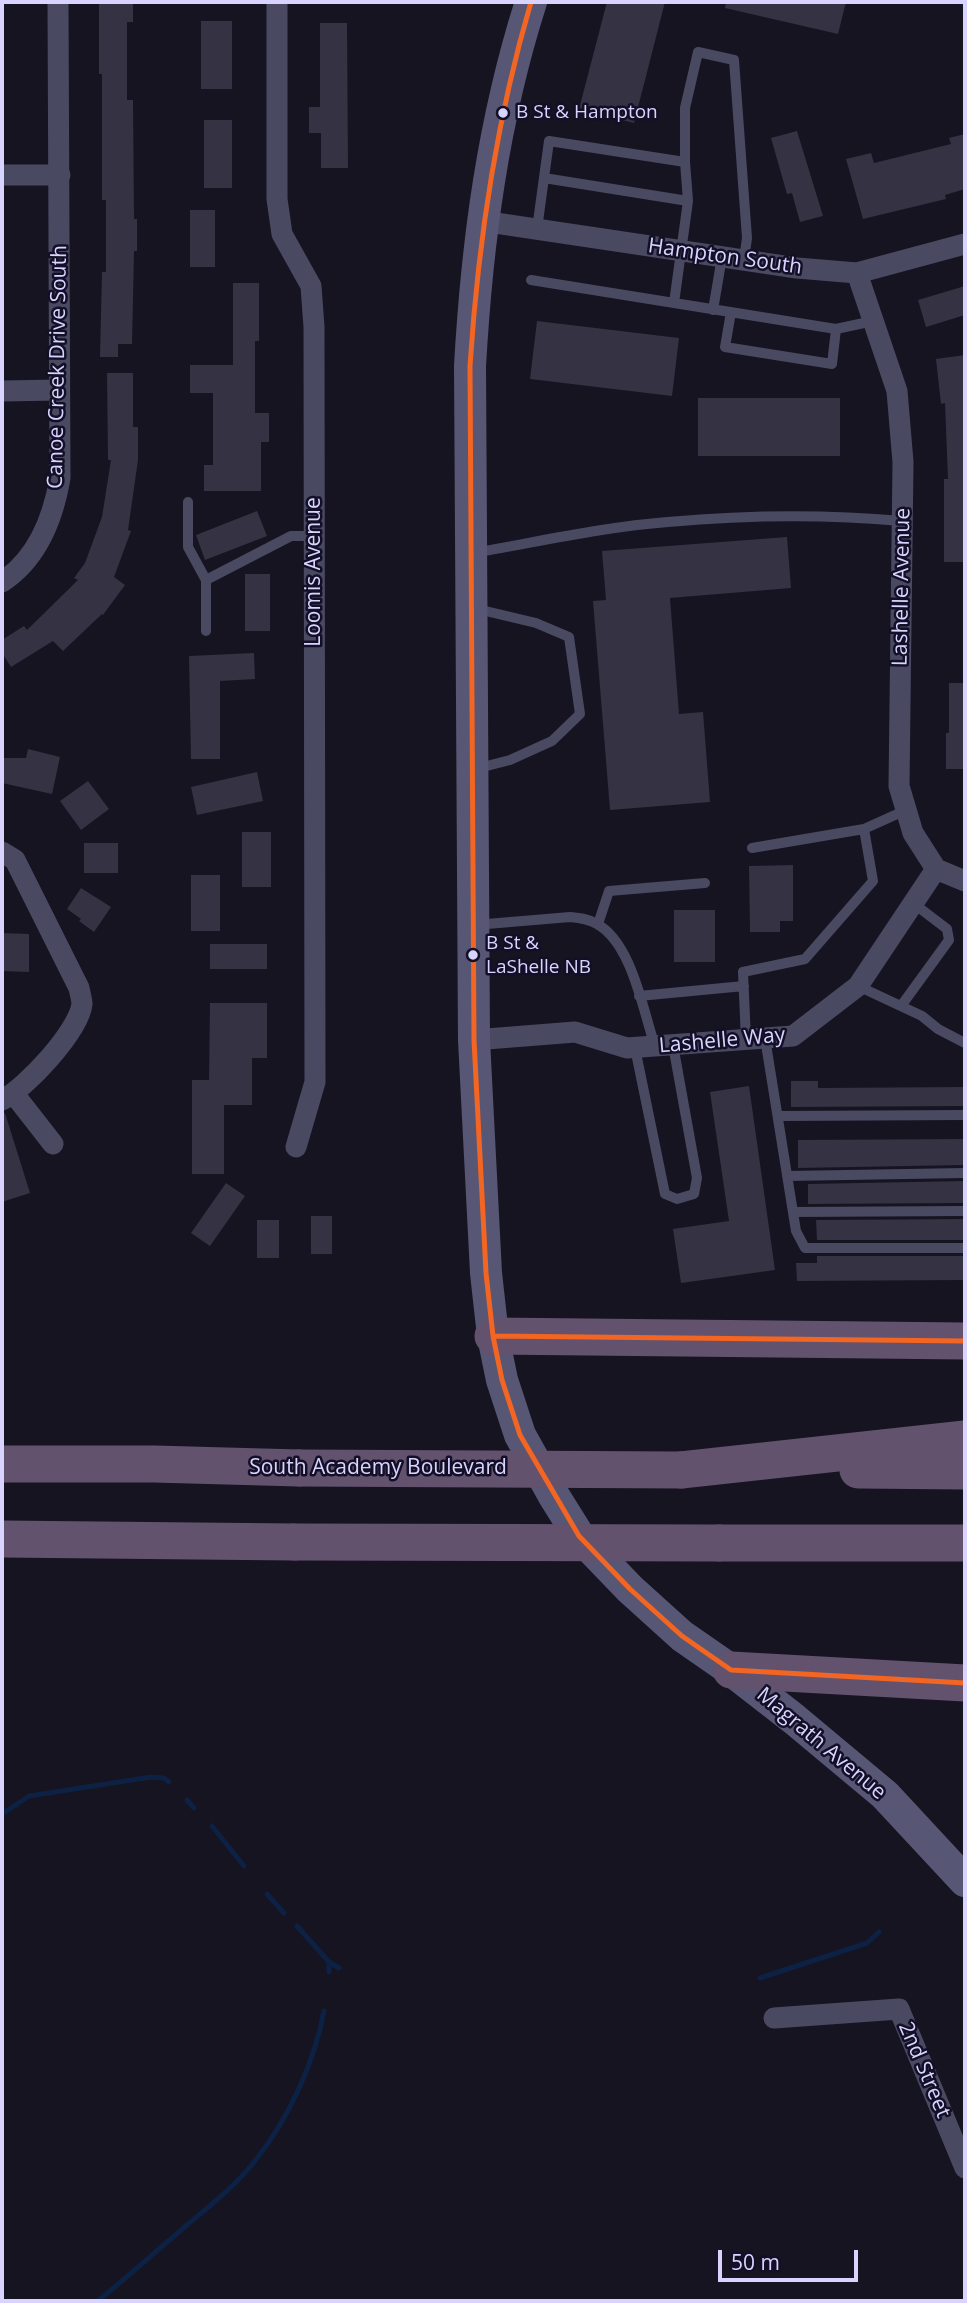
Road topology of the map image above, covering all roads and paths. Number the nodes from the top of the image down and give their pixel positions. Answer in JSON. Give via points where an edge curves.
{"nodes":[{"id":1,"x":58,"y":2,"type":"edge"},
{"id":2,"x":277,"y":2,"type":"edge"},
{"id":3,"x":531,"y":2,"type":"edge"},
{"id":4,"x":685,"y":162,"type":"junction"},
{"id":5,"x":2,"y":175,"type":"edge"},
{"id":6,"x":60,"y":175,"type":"junction"},
{"id":7,"x":544,"y":178,"type":"junction"},
{"id":8,"x":688,"y":201,"type":"junction"},
{"id":9,"x":482,"y":221,"type":"junction"},
{"id":10,"x":537,"y":229,"type":"junction"},
{"id":11,"x":965,"y":244,"type":"edge"},
{"id":12,"x":681,"y":251,"type":"junction"},
{"id":13,"x":722,"y":257,"type":"junction"},
{"id":14,"x":744,"y":260,"type":"junction"},
{"id":15,"x":857,"y":273,"type":"junction"},
{"id":16,"x":531,"y":280,"type":"dead end"},
{"id":17,"x":674,"y":303,"type":"junction"},
{"id":18,"x":713,"y":310,"type":"junction"},
{"id":19,"x":731,"y":312,"type":"junction"},
{"id":20,"x":873,"y":321,"type":"junction"},
{"id":21,"x":836,"y":329,"type":"junction"},
{"id":22,"x":59,"y":390,"type":"junction"},
{"id":23,"x":2,"y":391,"type":"edge"},
{"id":24,"x":188,"y":502,"type":"dead end"},
{"id":25,"x":902,"y":521,"type":"junction"},
{"id":26,"x":314,"y":536,"type":"junction"},
{"id":27,"x":471,"y":553,"type":"junction"},
{"id":28,"x":206,"y":580,"type":"junction"},
{"id":29,"x":2,"y":582,"type":"edge"},
{"id":30,"x":471,"y":607,"type":"junction"},
{"id":31,"x":206,"y":631,"type":"dead end"},
{"id":32,"x":471,"y":771,"type":"junction"},
{"id":33,"x":906,"y":810,"type":"junction"},
{"id":34,"x":864,"y":829,"type":"junction"},
{"id":35,"x":752,"y":848,"type":"dead end"},
{"id":36,"x":8,"y":856,"type":"edge"},
{"id":37,"x":936,"y":869,"type":"junction"},
{"id":38,"x":965,"y":881,"type":"edge"},
{"id":39,"x":705,"y":883,"type":"dead end"},
{"id":40,"x":913,"y":903,"type":"junction"},
{"id":41,"x":598,"y":924,"type":"junction"},
{"id":42,"x":472,"y":925,"type":"junction"},
{"id":43,"x":744,"y":986,"type":"junction"},
{"id":44,"x":858,"y":986,"type":"junction"},
{"id":45,"x":639,"y":996,"type":"junction"},
{"id":46,"x":901,"y":1006,"type":"junction"},
{"id":47,"x":756,"y":1039,"type":"junction"},
{"id":48,"x":474,"y":1040,"type":"junction"},
{"id":49,"x":965,"y":1043,"type":"edge"},
{"id":50,"x":654,"y":1047,"type":"junction"},
{"id":51,"x":8,"y":1097,"type":"edge"},
{"id":52,"x":965,"y":1115,"type":"edge"},
{"id":53,"x":778,"y":1116,"type":"junction"},
{"id":54,"x":53,"y":1144,"type":"dead end"},
{"id":55,"x":296,"y":1147,"type":"dead end"},
{"id":56,"x":965,"y":1173,"type":"edge"},
{"id":57,"x":788,"y":1176,"type":"junction"},
{"id":58,"x":965,"y":1211,"type":"edge"},
{"id":59,"x":793,"y":1212,"type":"junction"},
{"id":60,"x":965,"y":1248,"type":"edge"},
{"id":61,"x":493,"y":1336,"type":"junction"},
{"id":62,"x":965,"y":1341,"type":"edge"},
{"id":63,"x":965,"y":1439,"type":"edge"},
{"id":64,"x":2,"y":1441,"type":"edge"},
{"id":65,"x":2,"y":1464,"type":"edge"},
{"id":66,"x":154,"y":1464,"type":"junction"},
{"id":67,"x":681,"y":1470,"type":"junction"},
{"id":68,"x":965,"y":1471,"type":"edge"},
{"id":69,"x":2,"y":1539,"type":"edge"},
{"id":70,"x":59,"y":1540,"type":"junction"},
{"id":71,"x":965,"y":1543,"type":"edge"},
{"id":72,"x":2,"y":1546,"type":"edge"},
{"id":73,"x":731,"y":1670,"type":"junction"},
{"id":74,"x":965,"y":1682,"type":"edge"},
{"id":75,"x":965,"y":1881,"type":"edge"},
{"id":76,"x":774,"y":2018,"type":"dead end"},
{"id":77,"x":965,"y":2168,"type":"edge"}],
"edges":[{"from":1,"to":6,"type":"street","name":"Canoe Creek Drive South"},
{"from":2,"to":26,"type":"street","name":"Loomis Avenue","via":[[277,199],[282,234],[311,286],[314,327]]},
{"from":3,"to":9,"type":"main road","name":"Magrath Avenue","via":[[501,110]]},
{"from":4,"to":7,"type":"lane","via":[[549,141]]},
{"from":4,"to":8,"type":"lane"},
{"from":4,"to":14,"type":"lane","via":[[685,108],[698,52],[734,60],[747,238]]},
{"from":5,"to":6,"type":"street"},
{"from":6,"to":22,"type":"street","name":"Canoe Creek Drive South"},
{"from":7,"to":8,"type":"lane"},
{"from":7,"to":10,"type":"lane"},
{"from":8,"to":12,"type":"lane"},
{"from":9,"to":10,"type":"street","name":"Hampton South"},
{"from":9,"to":27,"type":"main road","name":"Magrath Avenue","via":[[470,366]]},
{"from":10,"to":12,"type":"street","name":"Hampton South"},
{"from":11,"to":15,"type":"street","name":"Hampton South"},
{"from":12,"to":13,"type":"street","name":"Hampton South"},
{"from":12,"to":17,"type":"lane"},
{"from":13,"to":14,"type":"street","name":"Hampton South"},
{"from":13,"to":18,"type":"lane"},
{"from":14,"to":15,"type":"street","name":"Hampton South"},
{"from":15,"to":20,"type":"street","name":"Lashelle Avenue"},
{"from":16,"to":17,"type":"lane"},
{"from":17,"to":18,"type":"lane"},
{"from":18,"to":19,"type":"lane"},
{"from":19,"to":21,"type":"lane"},
{"from":19,"to":21,"type":"lane","via":[[725,347],[832,364]]},
{"from":20,"to":21,"type":"lane"},
{"from":20,"to":25,"type":"street","name":"Lashelle Avenue","via":[[897,391]]},
{"from":22,"to":23,"type":"street"},
{"from":22,"to":29,"type":"street","name":"Canoe Creek Drive South","via":[[60,478],[55,503],[27,560]]},
{"from":24,"to":28,"type":"lane","via":[[188,547]]},
{"from":25,"to":27,"type":"lane","via":[[748,517],[666,522]]},
{"from":25,"to":33,"type":"street","name":"Lashelle Avenue","via":[[899,786]]},
{"from":26,"to":28,"type":"lane","via":[[291,536]]},
{"from":26,"to":55,"type":"street","name":"Loomis Avenue","via":[[315,1082]]},
{"from":27,"to":30,"type":"main road","name":"Magrath Avenue"},
{"from":28,"to":31,"type":"lane"},
{"from":30,"to":32,"type":"main road","name":"Magrath Avenue"},
{"from":30,"to":32,"type":"lane","via":[[536,623],[569,637],[580,714],[552,741]]},
{"from":32,"to":42,"type":"main road","name":"Magrath Avenue"},
{"from":33,"to":34,"type":"lane"},
{"from":33,"to":37,"type":"street","name":"Lashelle Avenue","via":[[913,833]]},
{"from":34,"to":35,"type":"lane"},
{"from":34,"to":43,"type":"lane","via":[[873,881],[805,959],[743,972]]},
{"from":36,"to":51,"type":"street","via":[[79,988],[82,1004],[74,1027],[30,1080]]},
{"from":37,"to":38,"type":"street"},
{"from":37,"to":40,"type":"street","name":"Lashelle Way"},
{"from":39,"to":41,"type":"lane","via":[[609,891]]},
{"from":40,"to":44,"type":"street","name":"Lashelle Way"},
{"from":40,"to":46,"type":"lane","via":[[947,929],[948,940]]},
{"from":41,"to":42,"type":"lane","via":[[570,917]]},
{"from":41,"to":45,"type":"lane","via":[[624,955]]},
{"from":42,"to":48,"type":"main road","name":"Magrath Avenue"},
{"from":43,"to":45,"type":"lane"},
{"from":43,"to":47,"type":"lane"},
{"from":44,"to":46,"type":"lane"},
{"from":44,"to":47,"type":"street","name":"Lashelle Way","via":[[793,1036]]},
{"from":45,"to":50,"type":"lane"},
{"from":46,"to":49,"type":"lane"},
{"from":47,"to":50,"type":"street","name":"Lashelle Way"},
{"from":47,"to":53,"type":"lane"},
{"from":48,"to":50,"type":"street","name":"Lashelle Way","via":[[575,1032],[627,1048]]},
{"from":48,"to":61,"type":"main road","name":"Magrath Avenue"},
{"from":50,"to":50,"type":"lane","via":[[665,1194],[677,1199],[694,1194],[697,1178]]},
{"from":51,"to":54,"type":"street"},
{"from":52,"to":53,"type":"lane"},
{"from":53,"to":57,"type":"lane"},
{"from":56,"to":57,"type":"lane"},
{"from":57,"to":59,"type":"lane"},
{"from":58,"to":59,"type":"lane"},
{"from":59,"to":60,"type":"lane","via":[[805,1248]]},
{"from":61,"to":62,"type":"highway"},
{"from":61,"to":73,"type":"main road","name":"Magrath Avenue","via":[[520,1435],[579,1536],[682,1636]]},
{"from":63,"to":67,"type":"highway"},
{"from":64,"to":66,"type":"highway"},
{"from":65,"to":66,"type":"highway","name":"South Academy Boulevard"},
{"from":66,"to":67,"type":"highway","name":"South Academy Boulevard","bridge":true},
{"from":67,"to":68,"type":"highway","name":"South Academy Boulevard"},
{"from":69,"to":70,"type":"highway"},
{"from":70,"to":71,"type":"highway","bridge":true},
{"from":70,"to":72,"type":"highway"},
{"from":73,"to":74,"type":"highway"},
{"from":73,"to":75,"type":"main road","name":"Magrath Avenue","via":[[885,1795]]},
{"from":76,"to":77,"type":"street","name":"2nd Street","via":[[899,2009]]}]}
